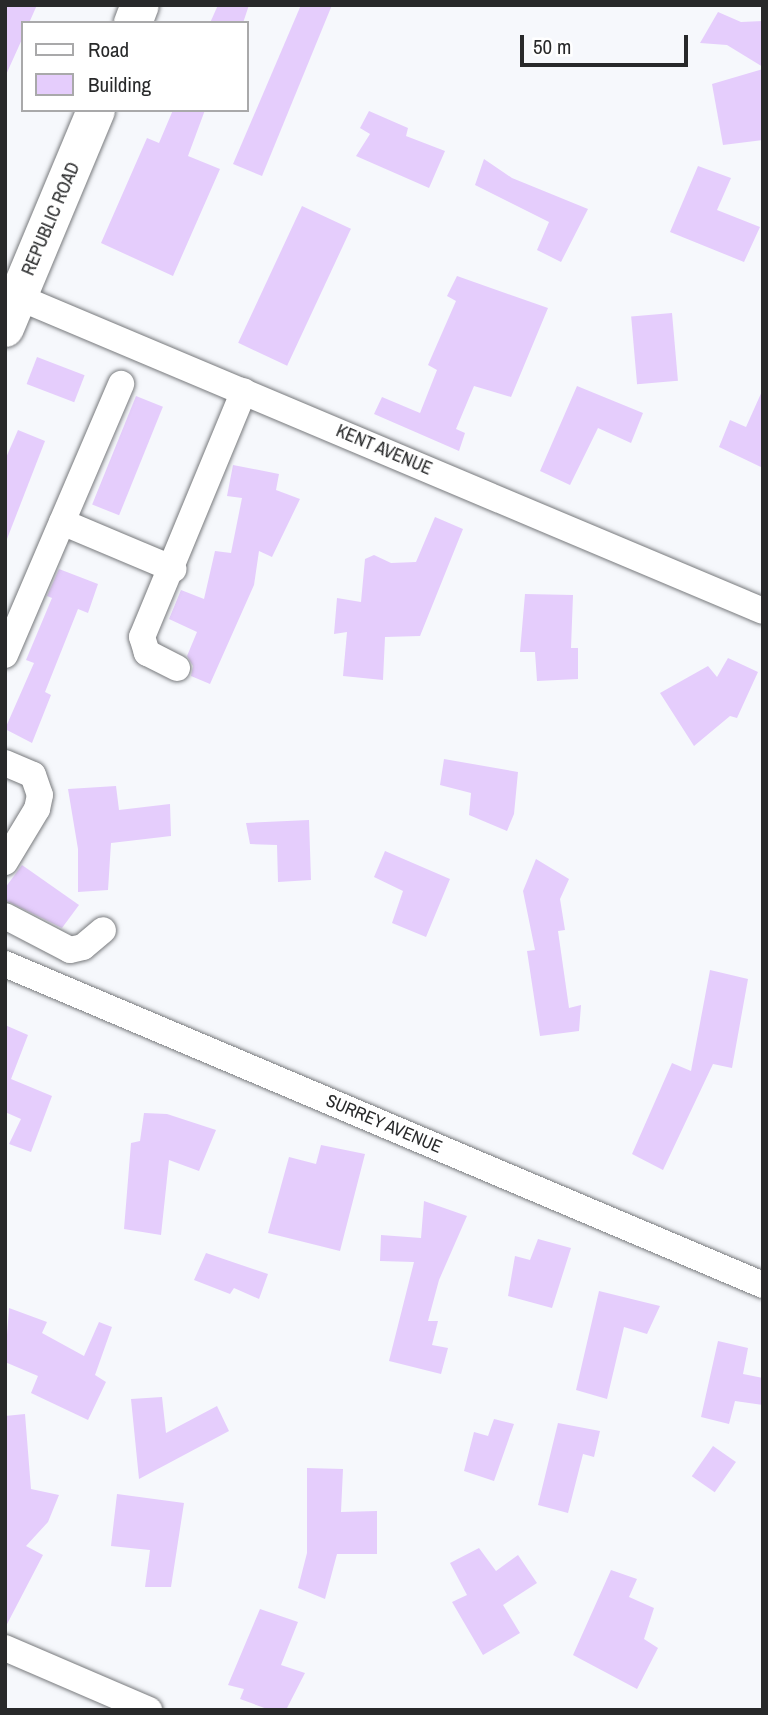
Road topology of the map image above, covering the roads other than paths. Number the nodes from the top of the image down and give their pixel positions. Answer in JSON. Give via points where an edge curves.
{"nodes":[{"id":1,"x":95,"y":112,"type":"edge"},
{"id":2,"x":10,"y":306,"type":"edge"},
{"id":3,"x":121,"y":384,"type":"dead end"},
{"id":4,"x":244,"y":391,"type":"junction"},
{"id":5,"x":62,"y":522,"type":"junction"},
{"id":6,"x":173,"y":569,"type":"junction"},
{"id":7,"x":763,"y":611,"type":"edge"},
{"id":8,"x":5,"y":654,"type":"edge"},
{"id":9,"x":177,"y":668,"type":"dead end"},
{"id":10,"x":5,"y":763,"type":"edge"},
{"id":11,"x":5,"y":862,"type":"edge"},
{"id":12,"x":5,"y":916,"type":"edge"},
{"id":13,"x":103,"y":930,"type":"dead end"},
{"id":14,"x":5,"y":964,"type":"edge"},
{"id":15,"x":763,"y":1285,"type":"edge"},
{"id":16,"x":5,"y":1648,"type":"edge"},
{"id":17,"x":149,"y":1710,"type":"edge"}],
"edges":[{"from":1,"to":2,"type":"main road","name":"REPUBLIC ROAD"},
{"from":2,"to":4,"type":"street","name":"KENT AVENUE"},
{"from":3,"to":5,"type":"street"},
{"from":4,"to":6,"type":"street"},
{"from":4,"to":7,"type":"street","name":"KENT AVENUE"},
{"from":5,"to":6,"type":"street"},
{"from":5,"to":8,"type":"street"},
{"from":6,"to":9,"type":"street","via":[[142,637],[147,653]]},
{"from":10,"to":11,"type":"street","via":[[33,775],[40,795],[37,809]]},
{"from":12,"to":13,"type":"street","via":[[70,950],[83,947]]},
{"from":14,"to":15,"type":"street","name":"SURREY AVENUE"},
{"from":16,"to":17,"type":"street"}]}
